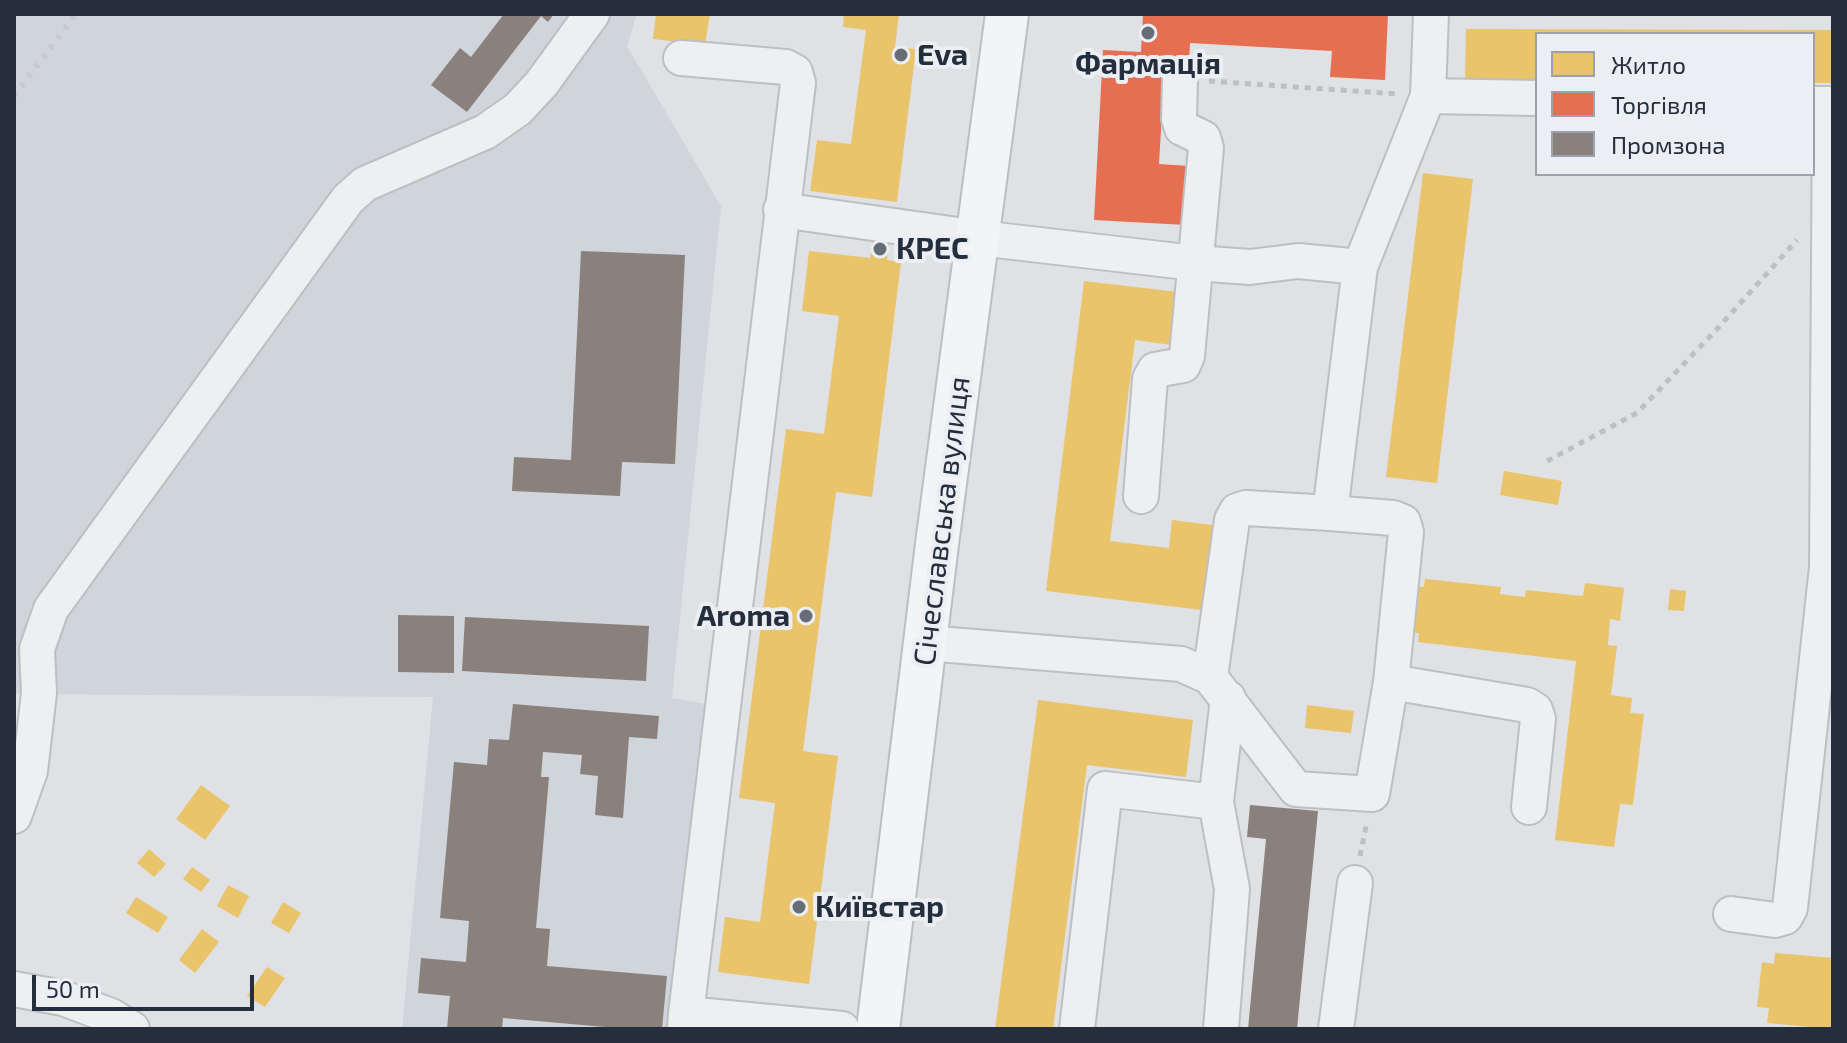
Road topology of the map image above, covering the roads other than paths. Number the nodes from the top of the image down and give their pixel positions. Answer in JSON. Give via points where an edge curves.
{"nodes":[{"id":1,"x":592,"y":14,"type":"edge"},
{"id":2,"x":1007,"y":14,"type":"edge"},
{"id":3,"x":1431,"y":14,"type":"edge"},
{"id":4,"x":681,"y":58,"type":"dead end"},
{"id":5,"x":1180,"y":79,"type":"road end"},
{"id":6,"x":1428,"y":96,"type":"junction"},
{"id":7,"x":1535,"y":98,"type":"edge"},
{"id":8,"x":1825,"y":104,"type":"edge"},
{"id":9,"x":781,"y":210,"type":"junction"},
{"id":10,"x":979,"y":238,"type":"junction"},
{"id":11,"x":1195,"y":263,"type":"junction"},
{"id":12,"x":1360,"y":267,"type":"junction"},
{"id":13,"x":1141,"y":496,"type":"dead end"},
{"id":14,"x":1330,"y":513,"type":"junction"},
{"id":15,"x":1830,"y":567,"type":"edge"},
{"id":16,"x":926,"y":643,"type":"junction"},
{"id":17,"x":1391,"y":682,"type":"junction"},
{"id":18,"x":1219,"y":688,"type":"junction"},
{"id":19,"x":1216,"y":802,"type":"junction"},
{"id":20,"x":1529,"y":807,"type":"dead end"},
{"id":21,"x":14,"y":816,"type":"edge"},
{"id":22,"x":1355,"y":883,"type":"road end"},
{"id":23,"x":1731,"y":914,"type":"dead end"},
{"id":24,"x":14,"y":989,"type":"edge"},
{"id":25,"x":685,"y":1021,"type":"edge"},
{"id":26,"x":132,"y":1029,"type":"edge"},
{"id":27,"x":842,"y":1029,"type":"edge"},
{"id":28,"x":878,"y":1029,"type":"edge"},
{"id":29,"x":1077,"y":1029,"type":"edge"},
{"id":30,"x":1221,"y":1029,"type":"edge"},
{"id":31,"x":1336,"y":1029,"type":"edge"}],
"edges":[{"from":1,"to":21,"type":"street","via":[[518,109],[485,132],[375,180],[348,199],[60,596],[37,649],[39,693],[30,771]]},
{"from":2,"to":10,"type":"main road","name":"Січеславська вулиця"},
{"from":3,"to":6,"type":"street"},
{"from":4,"to":9,"type":"street","via":[[795,72],[798,83]]},
{"from":5,"to":11,"type":"street","via":[[1182,128],[1203,138],[1206,148]]},
{"from":6,"to":7,"type":"street"},
{"from":6,"to":12,"type":"street"},
{"from":8,"to":15,"type":"street"},
{"from":9,"to":10,"type":"street"},
{"from":9,"to":25,"type":"street"},
{"from":10,"to":11,"type":"street"},
{"from":10,"to":16,"type":"main road","name":"Січеславська вулиця"},
{"from":11,"to":12,"type":"street","via":[[1250,267],[1298,261]]},
{"from":11,"to":13,"type":"street","via":[[1187,356],[1183,365],[1155,370],[1150,379]]},
{"from":12,"to":14,"type":"street"},
{"from":14,"to":17,"type":"street","via":[[1403,522]]},
{"from":14,"to":18,"type":"street","via":[[1237,511],[1232,520]]},
{"from":15,"to":23,"type":"street","via":[[1790,908],[1775,920]]},
{"from":16,"to":18,"type":"street","via":[[1181,664]]},
{"from":16,"to":28,"type":"main road","name":"Січеславська вулиця"},
{"from":17,"to":18,"type":"street","via":[[1372,794],[1296,789]]},
{"from":17,"to":20,"type":"street","via":[[1535,710]]},
{"from":18,"to":19,"type":"street"},
{"from":19,"to":29,"type":"street","via":[[1105,789]]},
{"from":19,"to":30,"type":"street","via":[[1232,889]]},
{"from":22,"to":31,"type":"street"},
{"from":24,"to":26,"type":"street","via":[[63,998]]},
{"from":25,"to":27,"type":"street"}]}
